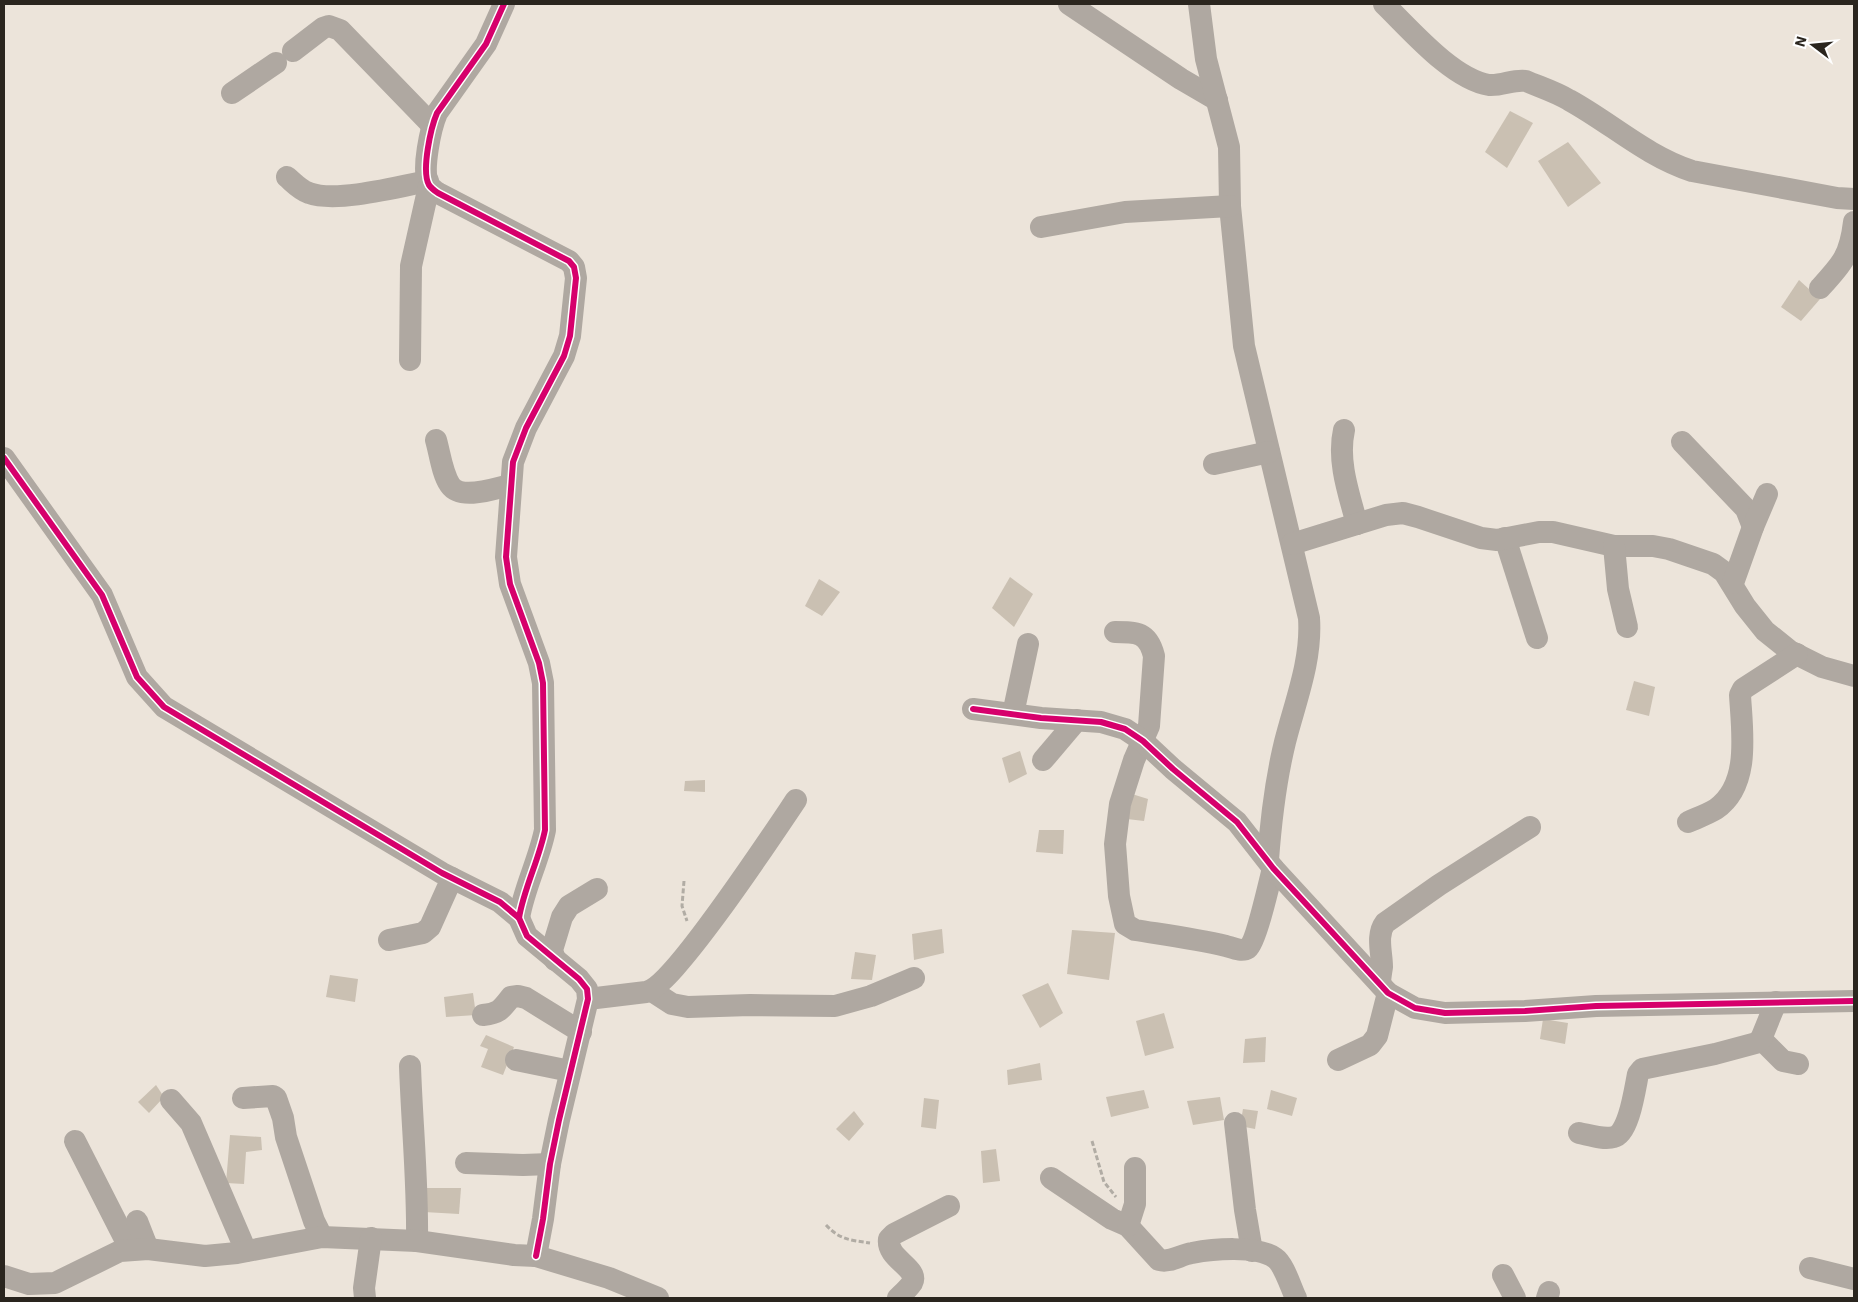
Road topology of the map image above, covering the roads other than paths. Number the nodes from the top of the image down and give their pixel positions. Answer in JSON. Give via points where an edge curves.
{"nodes":[{"id":1,"x":504,"y":4,"type":"edge"},
{"id":2,"x":1069,"y":4,"type":"edge"},
{"id":3,"x":1199,"y":4,"type":"edge"},
{"id":4,"x":1384,"y":4,"type":"edge"},
{"id":5,"x":232,"y":93,"type":"dead end"},
{"id":6,"x":1217,"y":100,"type":"junction"},
{"id":7,"x":432,"y":125,"type":"junction"},
{"id":8,"x":287,"y":177,"type":"dead end"},
{"id":9,"x":429,"y":183,"type":"junction"},
{"id":10,"x":1854,"y":199,"type":"edge"},
{"id":11,"x":1230,"y":206,"type":"junction"},
{"id":12,"x":1854,"y":222,"type":"edge"},
{"id":13,"x":1041,"y":227,"type":"dead end"},
{"id":14,"x":1820,"y":288,"type":"dead end"},
{"id":15,"x":410,"y":360,"type":"dead end"},
{"id":16,"x":1344,"y":430,"type":"dead end"},
{"id":17,"x":436,"y":440,"type":"dead end"},
{"id":18,"x":1682,"y":442,"type":"dead end"},
{"id":19,"x":1269,"y":452,"type":"junction"},
{"id":20,"x":4,"y":458,"type":"edge"},
{"id":21,"x":1214,"y":464,"type":"dead end"},
{"id":22,"x":510,"y":485,"type":"junction"},
{"id":23,"x":1767,"y":494,"type":"dead end"},
{"id":24,"x":1357,"y":524,"type":"junction"},
{"id":25,"x":1752,"y":527,"type":"junction"},
{"id":26,"x":1505,"y":538,"type":"junction"},
{"id":27,"x":1292,"y":544,"type":"junction"},
{"id":28,"x":1614,"y":546,"type":"junction"},
{"id":29,"x":1733,"y":583,"type":"junction"},
{"id":30,"x":1627,"y":627,"type":"dead end"},
{"id":31,"x":1115,"y":632,"type":"dead end"},
{"id":32,"x":1537,"y":638,"type":"dead end"},
{"id":33,"x":1028,"y":644,"type":"dead end"},
{"id":34,"x":1797,"y":654,"type":"junction"},
{"id":35,"x":1854,"y":676,"type":"edge"},
{"id":36,"x":973,"y":709,"type":"dead end"},
{"id":37,"x":1013,"y":714,"type":"junction"},
{"id":38,"x":1076,"y":720,"type":"junction"},
{"id":39,"x":1143,"y":741,"type":"junction"},
{"id":40,"x":1043,"y":760,"type":"dead end"},
{"id":41,"x":796,"y":800,"type":"dead end"},
{"id":42,"x":1688,"y":822,"type":"dead end"},
{"id":43,"x":1530,"y":827,"type":"dead end"},
{"id":44,"x":1270,"y":864,"type":"junction"},
{"id":45,"x":452,"y":878,"type":"junction"},
{"id":46,"x":597,"y":889,"type":"dead end"},
{"id":47,"x":519,"y":918,"type":"junction"},
{"id":48,"x":389,"y":940,"type":"dead end"},
{"id":49,"x":555,"y":960,"type":"junction"},
{"id":50,"x":914,"y":978,"type":"dead end"},
{"id":51,"x":1384,"y":989,"type":"junction"},
{"id":52,"x":652,"y":991,"type":"junction"},
{"id":53,"x":588,"y":1000,"type":"junction"},
{"id":54,"x":1854,"y":1001,"type":"edge"},
{"id":55,"x":1776,"y":1002,"type":"junction"},
{"id":56,"x":483,"y":1015,"type":"dead end"},
{"id":57,"x":581,"y":1032,"type":"junction"},
{"id":58,"x":1761,"y":1039,"type":"junction"},
{"id":59,"x":516,"y":1060,"type":"dead end"},
{"id":60,"x":1338,"y":1060,"type":"dead end"},
{"id":61,"x":1798,"y":1064,"type":"dead end"},
{"id":62,"x":410,"y":1066,"type":"dead end"},
{"id":63,"x":570,"y":1071,"type":"junction"},
{"id":64,"x":243,"y":1098,"type":"dead end"},
{"id":65,"x":171,"y":1100,"type":"dead end"},
{"id":66,"x":1235,"y":1123,"type":"dead end"},
{"id":67,"x":1579,"y":1133,"type":"dead end"},
{"id":68,"x":75,"y":1141,"type":"dead end"},
{"id":69,"x":466,"y":1162,"type":"dead end"},
{"id":70,"x":550,"y":1164,"type":"junction"},
{"id":71,"x":1135,"y":1168,"type":"dead end"},
{"id":72,"x":1051,"y":1178,"type":"dead end"},
{"id":73,"x":949,"y":1206,"type":"dead end"},
{"id":74,"x":1130,"y":1220,"type":"junction"},
{"id":75,"x":137,"y":1221,"type":"dead end"},
{"id":76,"x":322,"y":1237,"type":"junction"},
{"id":77,"x":371,"y":1238,"type":"junction"},
{"id":78,"x":417,"y":1241,"type":"junction"},
{"id":79,"x":139,"y":1249,"type":"junction"},
{"id":80,"x":246,"y":1251,"type":"junction"},
{"id":81,"x":1252,"y":1251,"type":"junction"},
{"id":82,"x":536,"y":1256,"type":"junction"},
{"id":83,"x":1810,"y":1268,"type":"dead end"},
{"id":84,"x":1503,"y":1275,"type":"dead end"},
{"id":85,"x":4,"y":1276,"type":"edge"},
{"id":86,"x":1854,"y":1279,"type":"edge"},
{"id":87,"x":365,"y":1298,"type":"edge"},
{"id":88,"x":658,"y":1298,"type":"edge"},
{"id":89,"x":898,"y":1298,"type":"edge"},
{"id":90,"x":1296,"y":1298,"type":"edge"},
{"id":91,"x":1515,"y":1298,"type":"edge"}],
"edges":[{"from":1,"to":7,"type":"street","via":[[486,44]]},
{"from":2,"to":6,"type":"street"},
{"from":3,"to":6,"type":"street","via":[[1206,59]]},
{"from":4,"to":10,"type":"street","via":[[1443,61],[1470,80],[1490,85],[1526,81],[1568,99],[1671,164],[1692,171]]},
{"from":5,"to":7,"type":"street","via":[[323,28],[336,27]]},
{"from":6,"to":11,"type":"street","via":[[1229,147]]},
{"from":7,"to":9,"type":"street"},
{"from":8,"to":9,"type":"street","via":[[301,189],[318,195],[363,194]]},
{"from":9,"to":15,"type":"street","via":[[411,266]]},
{"from":9,"to":22,"type":"street","via":[[438,193],[574,267],[576,278],[570,336],[564,356],[517,448]]},
{"from":11,"to":13,"type":"street","via":[[1125,212]]},
{"from":11,"to":19,"type":"street","via":[[1244,346]]},
{"from":12,"to":14,"type":"street","via":[[1850,248],[1842,263]]},
{"from":16,"to":24,"type":"street","via":[[1341,451]]},
{"from":17,"to":22,"type":"street","via":[[446,475],[456,490],[474,493]]},
{"from":18,"to":25,"type":"street","via":[[1746,509]]},
{"from":19,"to":21,"type":"street"},
{"from":19,"to":27,"type":"street"},
{"from":20,"to":45,"type":"street","via":[[102,595],[137,676],[164,707]]},
{"from":22,"to":47,"type":"street","via":[[506,557],[510,584],[540,663],[543,684],[545,830]]},
{"from":23,"to":25,"type":"street"},
{"from":24,"to":26,"type":"street","via":[[1402,513],[1481,538]]},
{"from":24,"to":27,"type":"street"},
{"from":25,"to":29,"type":"street"},
{"from":26,"to":28,"type":"street","via":[[1553,532]]},
{"from":26,"to":32,"type":"street"},
{"from":27,"to":44,"type":"street","via":[[1309,618],[1309,645],[1275,785]]},
{"from":28,"to":29,"type":"street","via":[[1668,549],[1712,564]]},
{"from":28,"to":30,"type":"street","via":[[1618,589]]},
{"from":29,"to":34,"type":"street","via":[[1745,606],[1765,631]]},
{"from":31,"to":39,"type":"street","via":[[1144,636],[1154,656],[1151,712]]},
{"from":33,"to":37,"type":"street"},
{"from":34,"to":35,"type":"street","via":[[1822,667]]},
{"from":34,"to":42,"type":"street","via":[[1743,689],[1740,695],[1743,749],[1738,778],[1730,796],[1716,809]]},
{"from":36,"to":37,"type":"street"},
{"from":37,"to":38,"type":"street"},
{"from":38,"to":39,"type":"street","via":[[1101,722],[1125,729]]},
{"from":38,"to":40,"type":"street"},
{"from":39,"to":44,"type":"street","via":[[1237,822]]},
{"from":39,"to":44,"type":"street","via":[[1120,804],[1114,844],[1125,924],[1136,930],[1247,949],[1258,925]]},
{"from":41,"to":52,"type":"street","via":[[693,946]]},
{"from":43,"to":51,"type":"street","via":[[1385,923],[1380,936]]},
{"from":44,"to":51,"type":"street"},
{"from":45,"to":47,"type":"street","via":[[500,902]]},
{"from":45,"to":48,"type":"street","via":[[430,928],[423,933]]},
{"from":46,"to":49,"type":"street","via":[[569,906],[562,916],[552,950]]},
{"from":47,"to":49,"type":"street","via":[[527,936]]},
{"from":49,"to":53,"type":"street","via":[[579,979],[587,989]]},
{"from":50,"to":52,"type":"street","via":[[871,996],[835,1006],[688,1007],[672,1004]]},
{"from":51,"to":55,"type":"street","via":[[1415,1008],[1445,1012]]},
{"from":51,"to":60,"type":"street","via":[[1377,1036],[1370,1045]]},
{"from":52,"to":53,"type":"street"},
{"from":53,"to":57,"type":"street"},
{"from":54,"to":55,"type":"street"},
{"from":55,"to":58,"type":"street"},
{"from":56,"to":57,"type":"street","via":[[496,1013],[511,997],[518,996]]},
{"from":57,"to":63,"type":"street"},
{"from":58,"to":61,"type":"street","via":[[1783,1061]]},
{"from":58,"to":67,"type":"street","via":[[1714,1054],[1642,1069],[1621,1132],[1608,1138]]},
{"from":59,"to":63,"type":"street"},
{"from":62,"to":78,"type":"street"},
{"from":63,"to":70,"type":"street"},
{"from":64,"to":76,"type":"street","via":[[276,1098],[314,1221]]},
{"from":65,"to":80,"type":"street","via":[[190,1122]]},
{"from":66,"to":81,"type":"street","via":[[1244,1210]]},
{"from":68,"to":79,"type":"street"},
{"from":69,"to":70,"type":"street"},
{"from":70,"to":82,"type":"street"},
{"from":71,"to":74,"type":"street","via":[[1136,1204]]},
{"from":72,"to":74,"type":"street","via":[[1112,1220]]},
{"from":73,"to":89,"type":"street","via":[[888,1239],[890,1251],[913,1278]]},
{"from":74,"to":81,"type":"street","via":[[1153,1255],[1164,1262],[1190,1253]]},
{"from":75,"to":79,"type":"street"},
{"from":76,"to":77,"type":"street"},
{"from":76,"to":80,"type":"street"},
{"from":77,"to":78,"type":"street"},
{"from":77,"to":87,"type":"street"},
{"from":78,"to":82,"type":"street"},
{"from":79,"to":80,"type":"street","via":[[205,1256]]},
{"from":79,"to":85,"type":"street","via":[[120,1251],[55,1283],[29,1284]]},
{"from":81,"to":90,"type":"street","via":[[1276,1258]]},
{"from":82,"to":88,"type":"street","via":[[609,1278]]},
{"from":83,"to":86,"type":"street"},
{"from":84,"to":91,"type":"street"}]}
